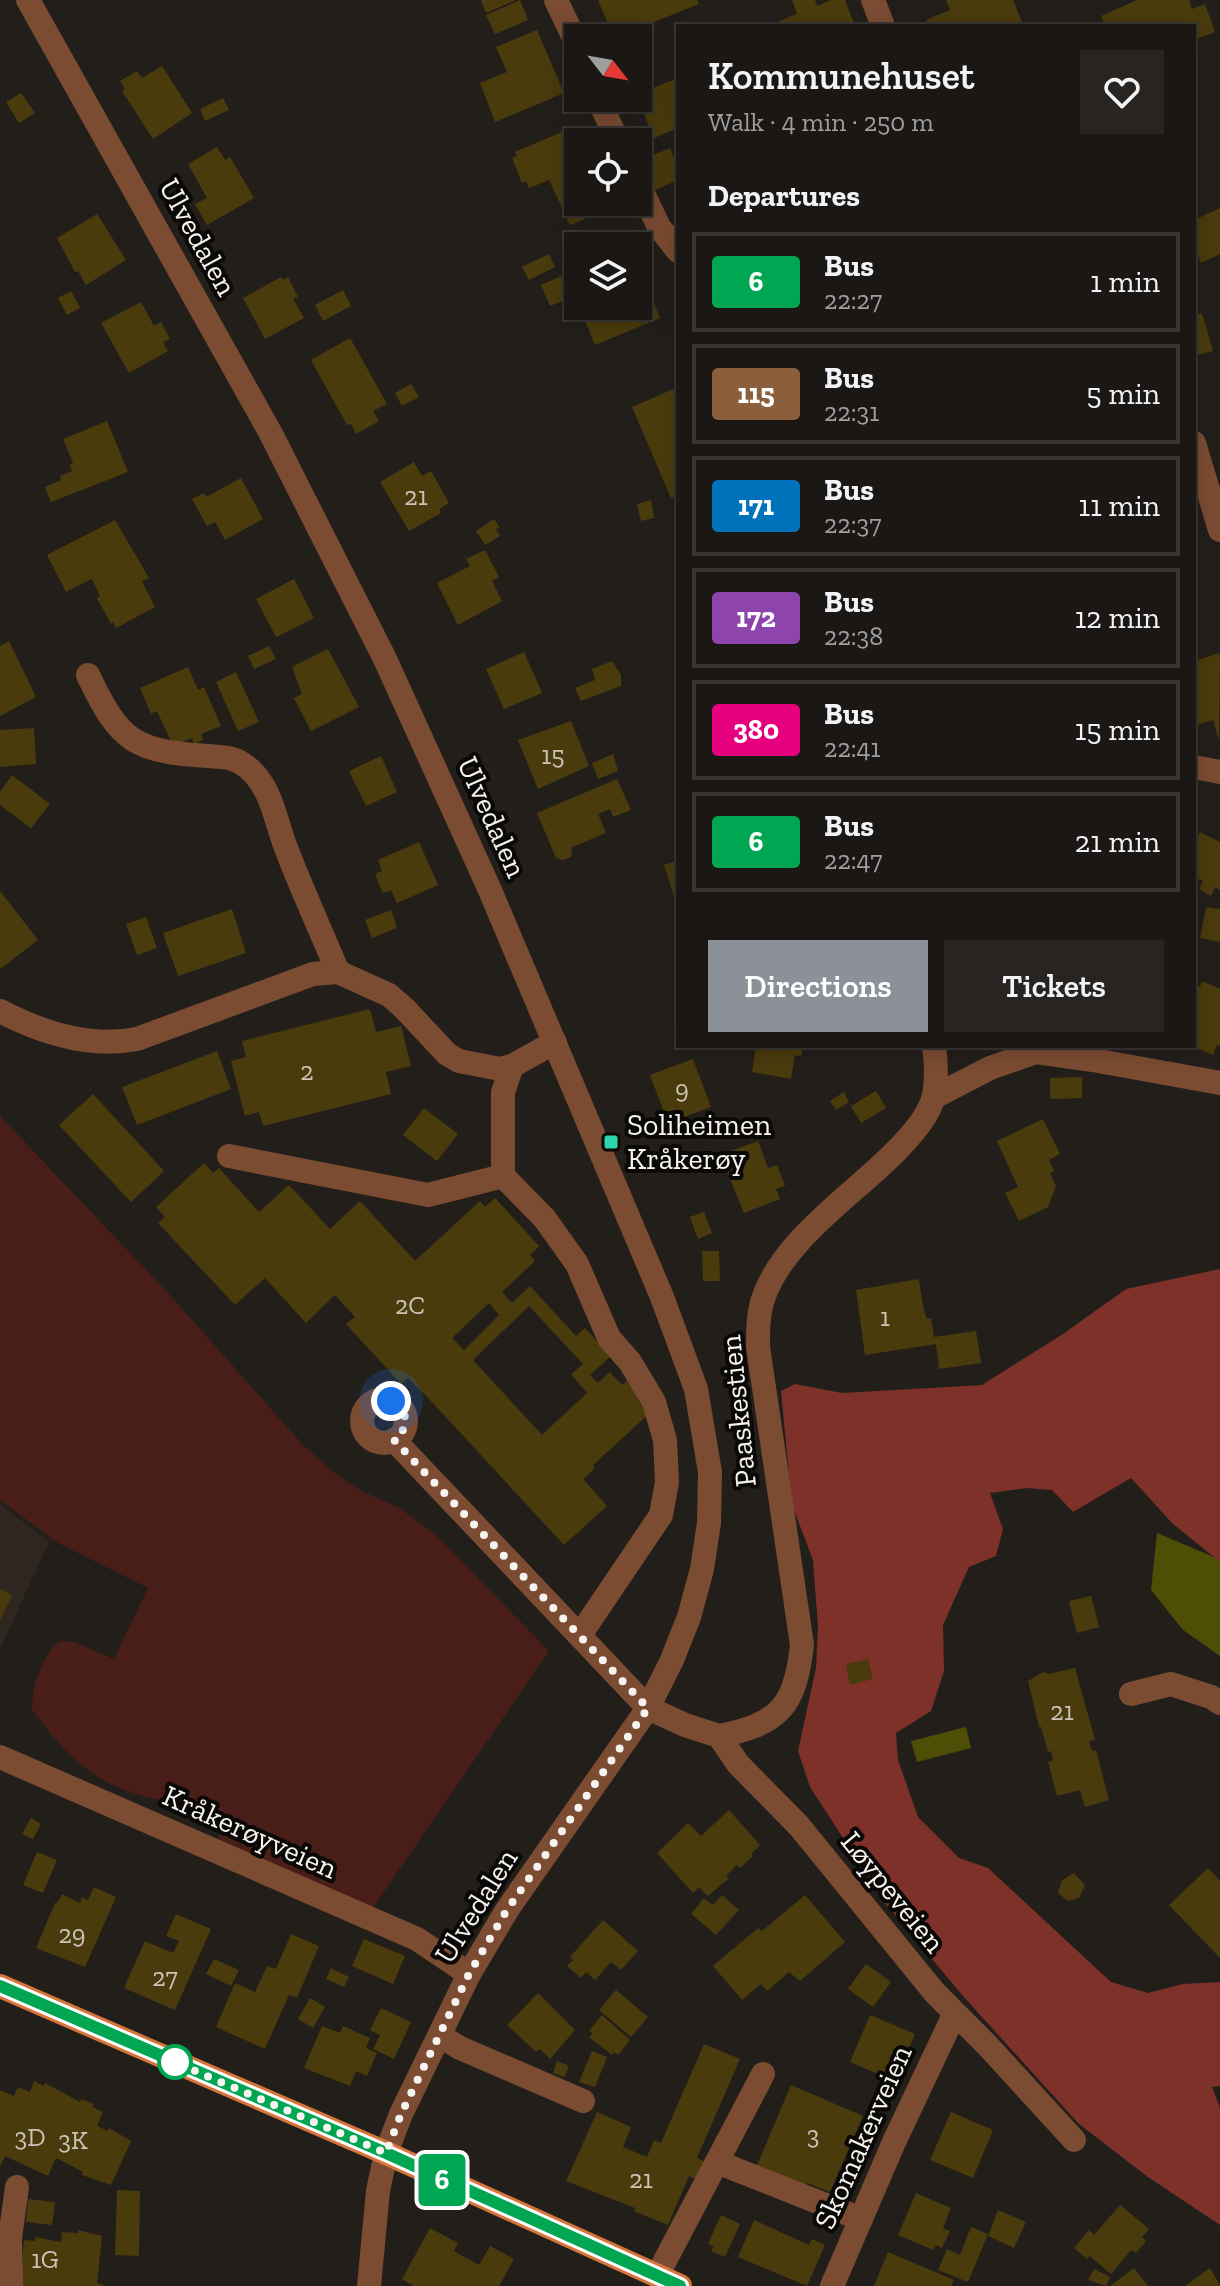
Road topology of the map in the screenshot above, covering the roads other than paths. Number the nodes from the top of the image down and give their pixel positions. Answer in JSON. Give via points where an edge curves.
{"nodes":[{"id":1,"x":28,"y":0,"type":"edge"},
{"id":2,"x":556,"y":0,"type":"edge"},
{"id":3,"x":873,"y":0,"type":"edge"},
{"id":4,"x":567,"y":24,"type":"edge"},
{"id":5,"x":882,"y":24,"type":"edge"},
{"id":6,"x":652,"y":212,"type":"edge"},
{"id":7,"x":676,"y":248,"type":"edge"},
{"id":8,"x":1196,"y":450,"type":"edge"},
{"id":9,"x":1220,"y":530,"type":"edge"},
{"id":10,"x":88,"y":675,"type":"dead end"},
{"id":11,"x":1196,"y":767,"type":"edge"},
{"id":12,"x":1220,"y":772,"type":"edge"},
{"id":13,"x":338,"y":972,"type":"junction"},
{"id":14,"x":0,"y":1011,"type":"edge"},
{"id":15,"x":555,"y":1042,"type":"junction"},
{"id":16,"x":934,"y":1048,"type":"edge"},
{"id":17,"x":512,"y":1066,"type":"junction"},
{"id":18,"x":1220,"y":1083,"type":"edge"},
{"id":19,"x":934,"y":1097,"type":"junction"},
{"id":20,"x":229,"y":1156,"type":"dead end"},
{"id":21,"x":503,"y":1176,"type":"junction"},
{"id":22,"x":394,"y":1440,"type":"dead end"},
{"id":23,"x":580,"y":1635,"type":"junction"},
{"id":24,"x":1131,"y":1694,"type":"dead end"},
{"id":25,"x":1220,"y":1703,"type":"edge"},
{"id":26,"x":648,"y":1708,"type":"junction"},
{"id":27,"x":719,"y":1736,"type":"junction"},
{"id":28,"x":0,"y":1757,"type":"edge"},
{"id":29,"x":469,"y":1974,"type":"junction"},
{"id":30,"x":0,"y":1986,"type":"edge"},
{"id":31,"x":954,"y":2015,"type":"junction"},
{"id":32,"x":440,"y":2036,"type":"junction"},
{"id":33,"x":763,"y":2074,"type":"dead end"},
{"id":34,"x":583,"y":2101,"type":"dead end"},
{"id":35,"x":1074,"y":2140,"type":"dead end"},
{"id":36,"x":386,"y":2153,"type":"junction"},
{"id":37,"x":717,"y":2162,"type":"junction"},
{"id":38,"x":17,"y":2187,"type":"dead end"},
{"id":39,"x":861,"y":2219,"type":"junction"},
{"id":40,"x":657,"y":2276,"type":"junction"},
{"id":41,"x":11,"y":2286,"type":"edge"},
{"id":42,"x":369,"y":2286,"type":"edge"},
{"id":43,"x":680,"y":2286,"type":"edge"},
{"id":44,"x":832,"y":2286,"type":"edge"}],
"edges":[{"from":1,"to":15,"type":"street","name":"Ulvedalen","via":[[270,432],[374,638]]},
{"from":2,"to":4,"type":"street"},
{"from":3,"to":5,"type":"street"},
{"from":6,"to":7,"type":"street"},
{"from":8,"to":9,"type":"street"},
{"from":10,"to":13,"type":"street","via":[[107,715],[124,735],[152,750],[235,758],[251,769],[266,788]]},
{"from":11,"to":12,"type":"street"},
{"from":13,"to":14,"type":"street","via":[[313,974],[124,1042],[53,1034]]},
{"from":13,"to":17,"type":"street","via":[[389,995],[459,1061],[500,1069]]},
{"from":15,"to":17,"type":"street"},
{"from":15,"to":26,"type":"street","name":"Ulvedalen","via":[[690,1370],[710,1472],[702,1569],[689,1617]]},
{"from":16,"to":19,"type":"street","name":"Paaskestien"},
{"from":17,"to":21,"type":"street","via":[[503,1092]]},
{"from":18,"to":19,"type":"street","via":[[1036,1052]]},
{"from":19,"to":27,"type":"street","name":"Paaskestien","via":[[917,1129],[785,1257],[761,1301],[758,1347],[802,1645],[798,1674],[774,1717]]},
{"from":20,"to":21,"type":"street","via":[[428,1195]]},
{"from":21,"to":23,"type":"street","via":[[545,1219],[577,1264],[609,1338],[654,1402],[665,1440],[667,1482],[661,1515]]},
{"from":22,"to":23,"type":"street"},
{"from":23,"to":26,"type":"street"},
{"from":24,"to":25,"type":"street","via":[[1171,1684]]},
{"from":26,"to":27,"type":"street"},
{"from":26,"to":29,"type":"street","name":"Ulvedalen","via":[[507,1910]]},
{"from":27,"to":31,"type":"street","name":"Løypeveien"},
{"from":28,"to":29,"type":"street","name":"Kråkerøyveien","via":[[417,1939]]},
{"from":29,"to":32,"type":"street","name":"Ulvedalen"},
{"from":30,"to":36,"type":"main road"},
{"from":31,"to":35,"type":"street","name":"Løypeveien"},
{"from":31,"to":39,"type":"street","name":"Skomakerveien"},
{"from":32,"to":34,"type":"street"},
{"from":32,"to":36,"type":"street","name":"Ulvedalen"},
{"from":33,"to":37,"type":"street"},
{"from":36,"to":40,"type":"main road"},
{"from":36,"to":42,"type":"street","name":"Ulvedalen"},
{"from":37,"to":39,"type":"street"},
{"from":37,"to":40,"type":"street"},
{"from":38,"to":41,"type":"street"},
{"from":39,"to":44,"type":"street","name":"Skomakerveien"},
{"from":40,"to":43,"type":"main road"}]}
